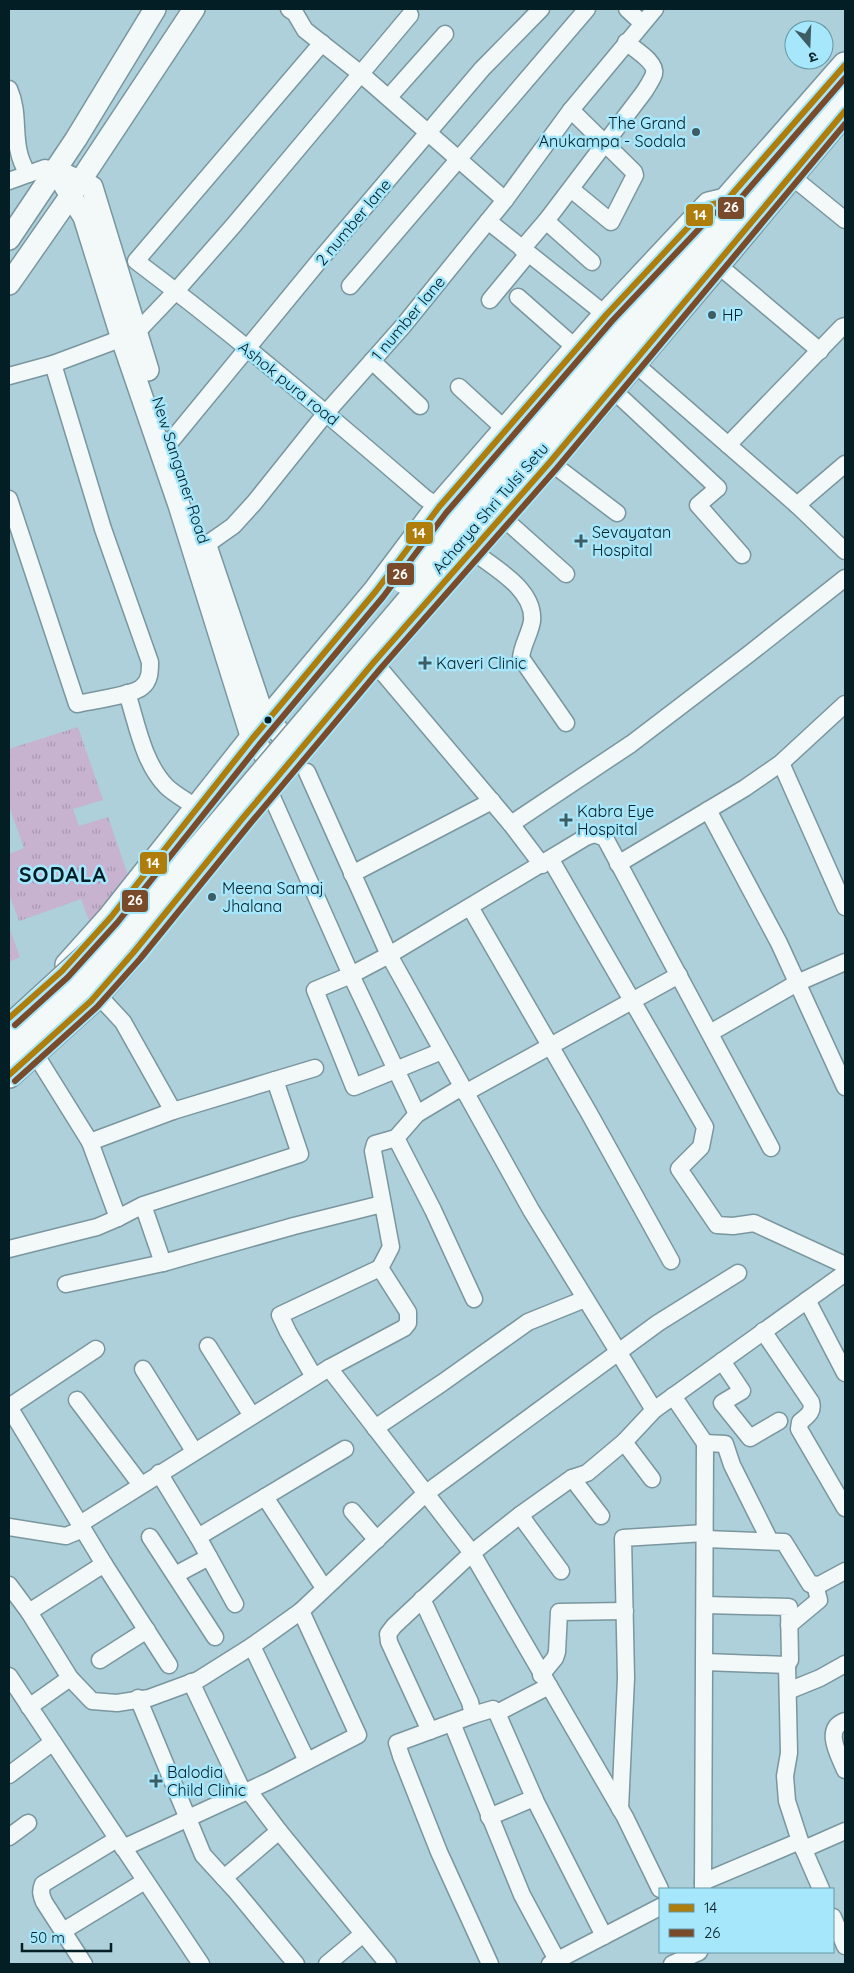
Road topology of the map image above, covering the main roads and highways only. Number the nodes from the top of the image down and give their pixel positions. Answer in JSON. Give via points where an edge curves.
{"nodes":[{"id":1,"x":155,"y":9,"type":"edge"},
{"id":2,"x":194,"y":9,"type":"edge"},
{"id":3,"x":845,"y":65,"type":"edge"},
{"id":4,"x":845,"y":91,"type":"edge"},
{"id":5,"x":845,"y":111,"type":"edge"},
{"id":6,"x":55,"y":170,"type":"junction"},
{"id":7,"x":76,"y":188,"type":"junction"},
{"id":8,"x":721,"y":206,"type":"junction"},
{"id":9,"x":9,"y":239,"type":"edge"},
{"id":10,"x":9,"y":284,"type":"edge"},
{"id":11,"x":129,"y":336,"type":"junction"},
{"id":12,"x":268,"y":720,"type":"junction"},
{"id":13,"x":252,"y":740,"type":"junction"},
{"id":14,"x":303,"y":762,"type":"junction"},
{"id":15,"x":274,"y":780,"type":"junction"},
{"id":16,"x":9,"y":1018,"type":"edge"},
{"id":17,"x":9,"y":1028,"type":"edge"},
{"id":18,"x":9,"y":1053,"type":"edge"},
{"id":19,"x":9,"y":1075,"type":"edge"}],
"edges":[{"from":1,"to":6,"type":"main road"},
{"from":2,"to":7,"type":"main road"},
{"from":3,"to":8,"type":"highway","name":"Acharya Shri Tulsi Setu"},
{"from":4,"to":18,"type":"highway","name":"Acharya Shri Tulsi Setu","bridge":true,"via":[[696,270],[84,984]]},
{"from":5,"to":14,"type":"highway","via":[[550,462],[374,662]]},
{"from":6,"to":7,"type":"main road","name":"New Sanganer Road"},
{"from":6,"to":9,"type":"main road"},
{"from":7,"to":10,"type":"main road"},
{"from":7,"to":11,"type":"main road","name":"New Sanganer Road"},
{"from":8,"to":12,"type":"highway","via":[[709,205],[606,315],[439,508],[376,591]]},
{"from":8,"to":17,"type":"highway","name":"Acharya Shri Tulsi Setu","bridge":true,"via":[[87,959]]},
{"from":11,"to":12,"type":"main road","name":"New Sanganer Road","via":[[171,441],[261,709]]},
{"from":11,"to":13,"type":"main road","name":"New Sanganer Road"},
{"from":12,"to":13,"type":"highway"},
{"from":12,"to":14,"type":"main road","name":"New Sanganer Road"},
{"from":13,"to":15,"type":"main road","name":"New Sanganer Road"},
{"from":13,"to":16,"type":"highway","via":[[62,972]]},
{"from":14,"to":15,"type":"highway"},
{"from":15,"to":19,"type":"highway","via":[[97,994]]}]}
